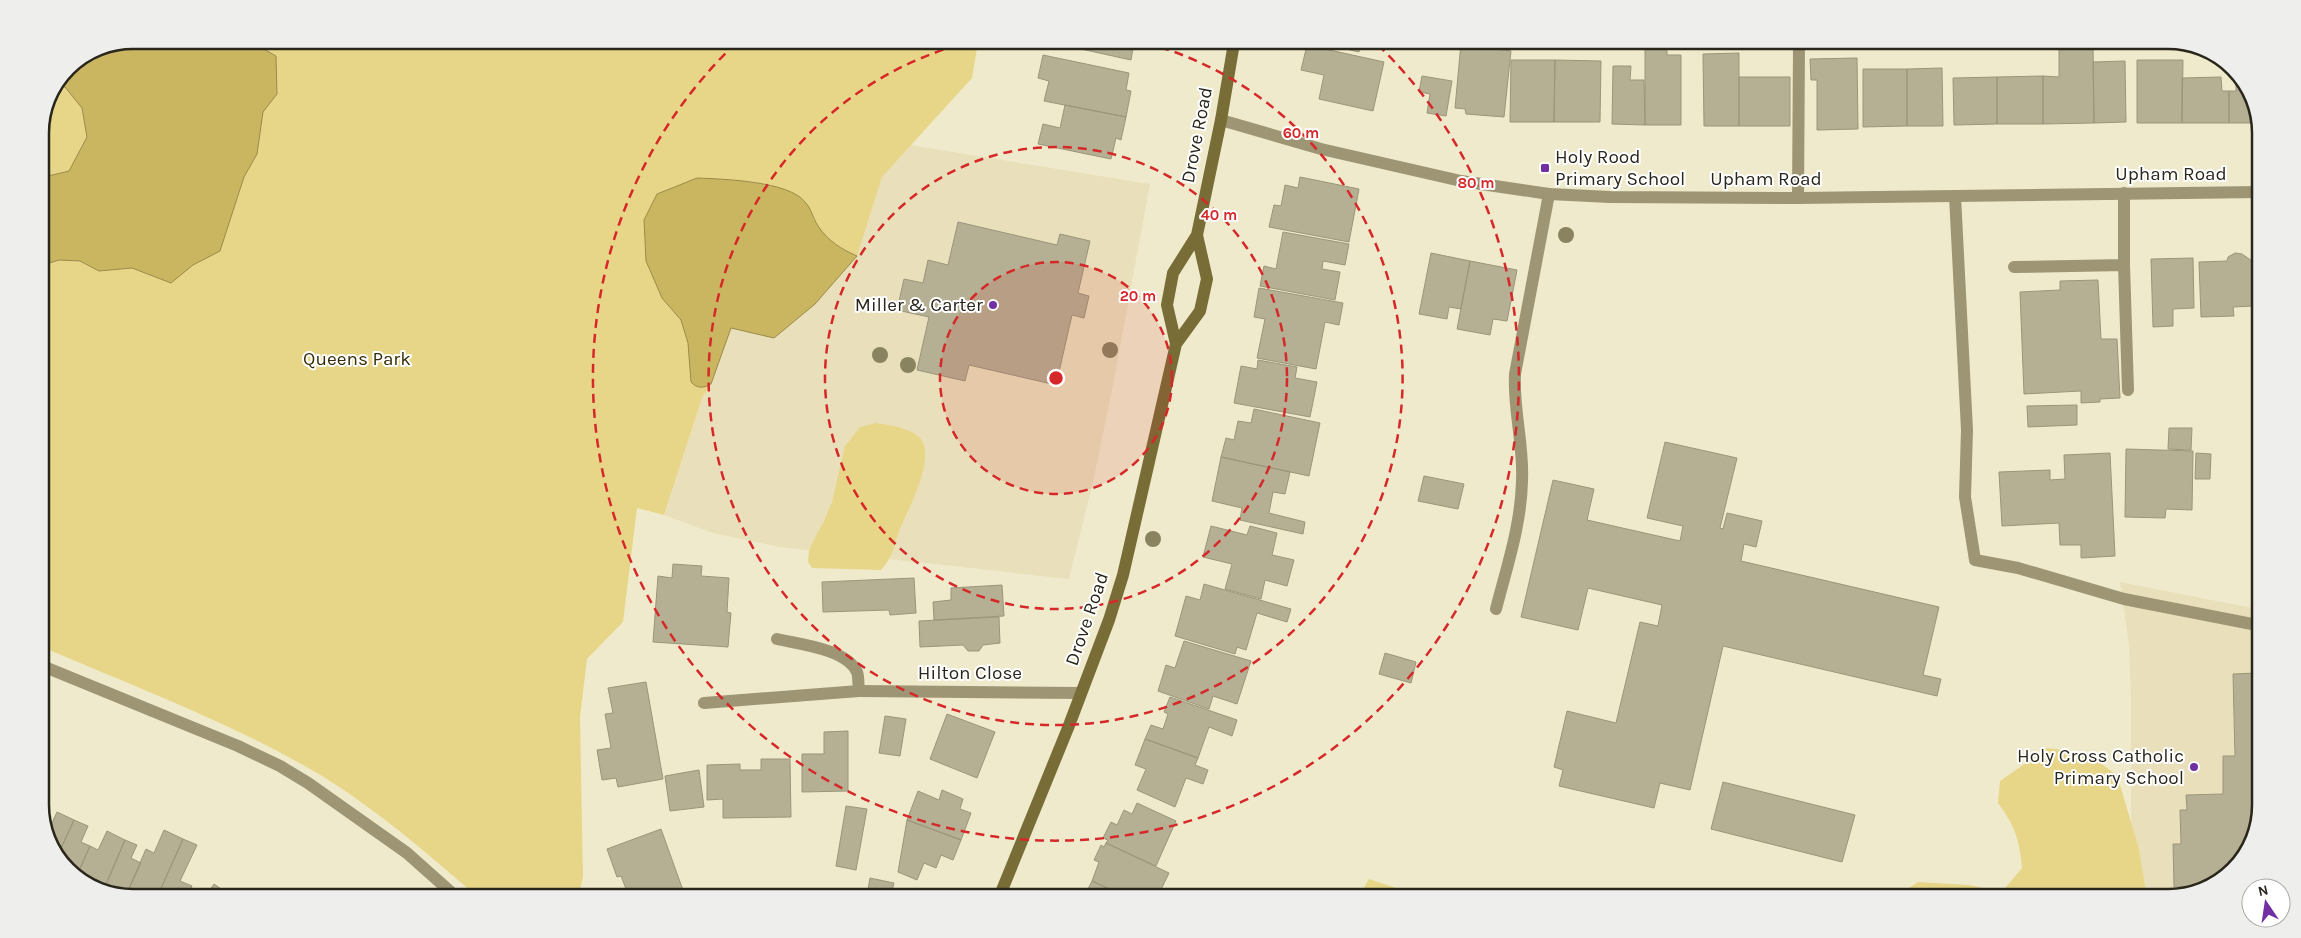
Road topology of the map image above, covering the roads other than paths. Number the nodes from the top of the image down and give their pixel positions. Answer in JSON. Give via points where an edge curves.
{"nodes":[{"id":1,"x":1233,"y":49,"type":"edge"},
{"id":2,"x":1799,"y":49,"type":"edge"},
{"id":3,"x":1221,"y":120,"type":"junction"},
{"id":4,"x":2252,"y":192,"type":"edge"},
{"id":5,"x":2124,"y":193,"type":"junction"},
{"id":6,"x":1549,"y":194,"type":"junction"},
{"id":7,"x":1955,"y":196,"type":"junction"},
{"id":8,"x":1798,"y":198,"type":"junction"},
{"id":9,"x":1196,"y":235,"type":"junction"},
{"id":10,"x":2124,"y":265,"type":"junction"},
{"id":11,"x":2014,"y":267,"type":"dead end"},
{"id":12,"x":1176,"y":344,"type":"junction"},
{"id":13,"x":2128,"y":390,"type":"dead end"},
{"id":14,"x":1496,"y":609,"type":"dead end"},
{"id":15,"x":2252,"y":624,"type":"edge"},
{"id":16,"x":777,"y":639,"type":"dead end"},
{"id":17,"x":49,"y":669,"type":"edge"},
{"id":18,"x":859,"y":691,"type":"junction"},
{"id":19,"x":1081,"y":693,"type":"junction"},
{"id":20,"x":704,"y":703,"type":"dead end"},
{"id":21,"x":447,"y":889,"type":"edge"},
{"id":22,"x":1002,"y":889,"type":"edge"}],
"edges":[{"from":1,"to":3,"type":"main road","name":"Drove Road"},
{"from":2,"to":8,"type":"street"},
{"from":3,"to":6,"type":"street","name":"Upham Road","via":[[1321,148],[1461,181]]},
{"from":3,"to":9,"type":"main road","name":"Drove Road"},
{"from":4,"to":5,"type":"street","name":"Upham Road"},
{"from":5,"to":7,"type":"street","name":"Upham Road"},
{"from":5,"to":10,"type":"street"},
{"from":6,"to":8,"type":"street","name":"Upham Road"},
{"from":6,"to":14,"type":"street","via":[[1515,374],[1514,397],[1522,479],[1520,518]]},
{"from":7,"to":8,"type":"street","name":"Upham Road"},
{"from":7,"to":15,"type":"street","via":[[1966,430],[1965,497],[1975,560],[2018,568],[2171,610]]},
{"from":9,"to":12,"type":"main road","name":"Drove Road","via":[[1173,273],[1167,305]]},
{"from":9,"to":12,"type":"main road","name":"Drove Road","via":[[1207,279],[1200,310]]},
{"from":10,"to":11,"type":"street"},
{"from":10,"to":13,"type":"street"},
{"from":12,"to":19,"type":"main road","name":"Drove Road","via":[[1123,576]]},
{"from":16,"to":18,"type":"street","via":[[827,650],[846,658],[857,672]]},
{"from":17,"to":21,"type":"street","via":[[280,766],[407,853]]},
{"from":18,"to":19,"type":"street","name":"Hilton Close"},
{"from":18,"to":20,"type":"street","name":"Hilton Close"},
{"from":19,"to":22,"type":"main road","name":"Drove Road"}]}
